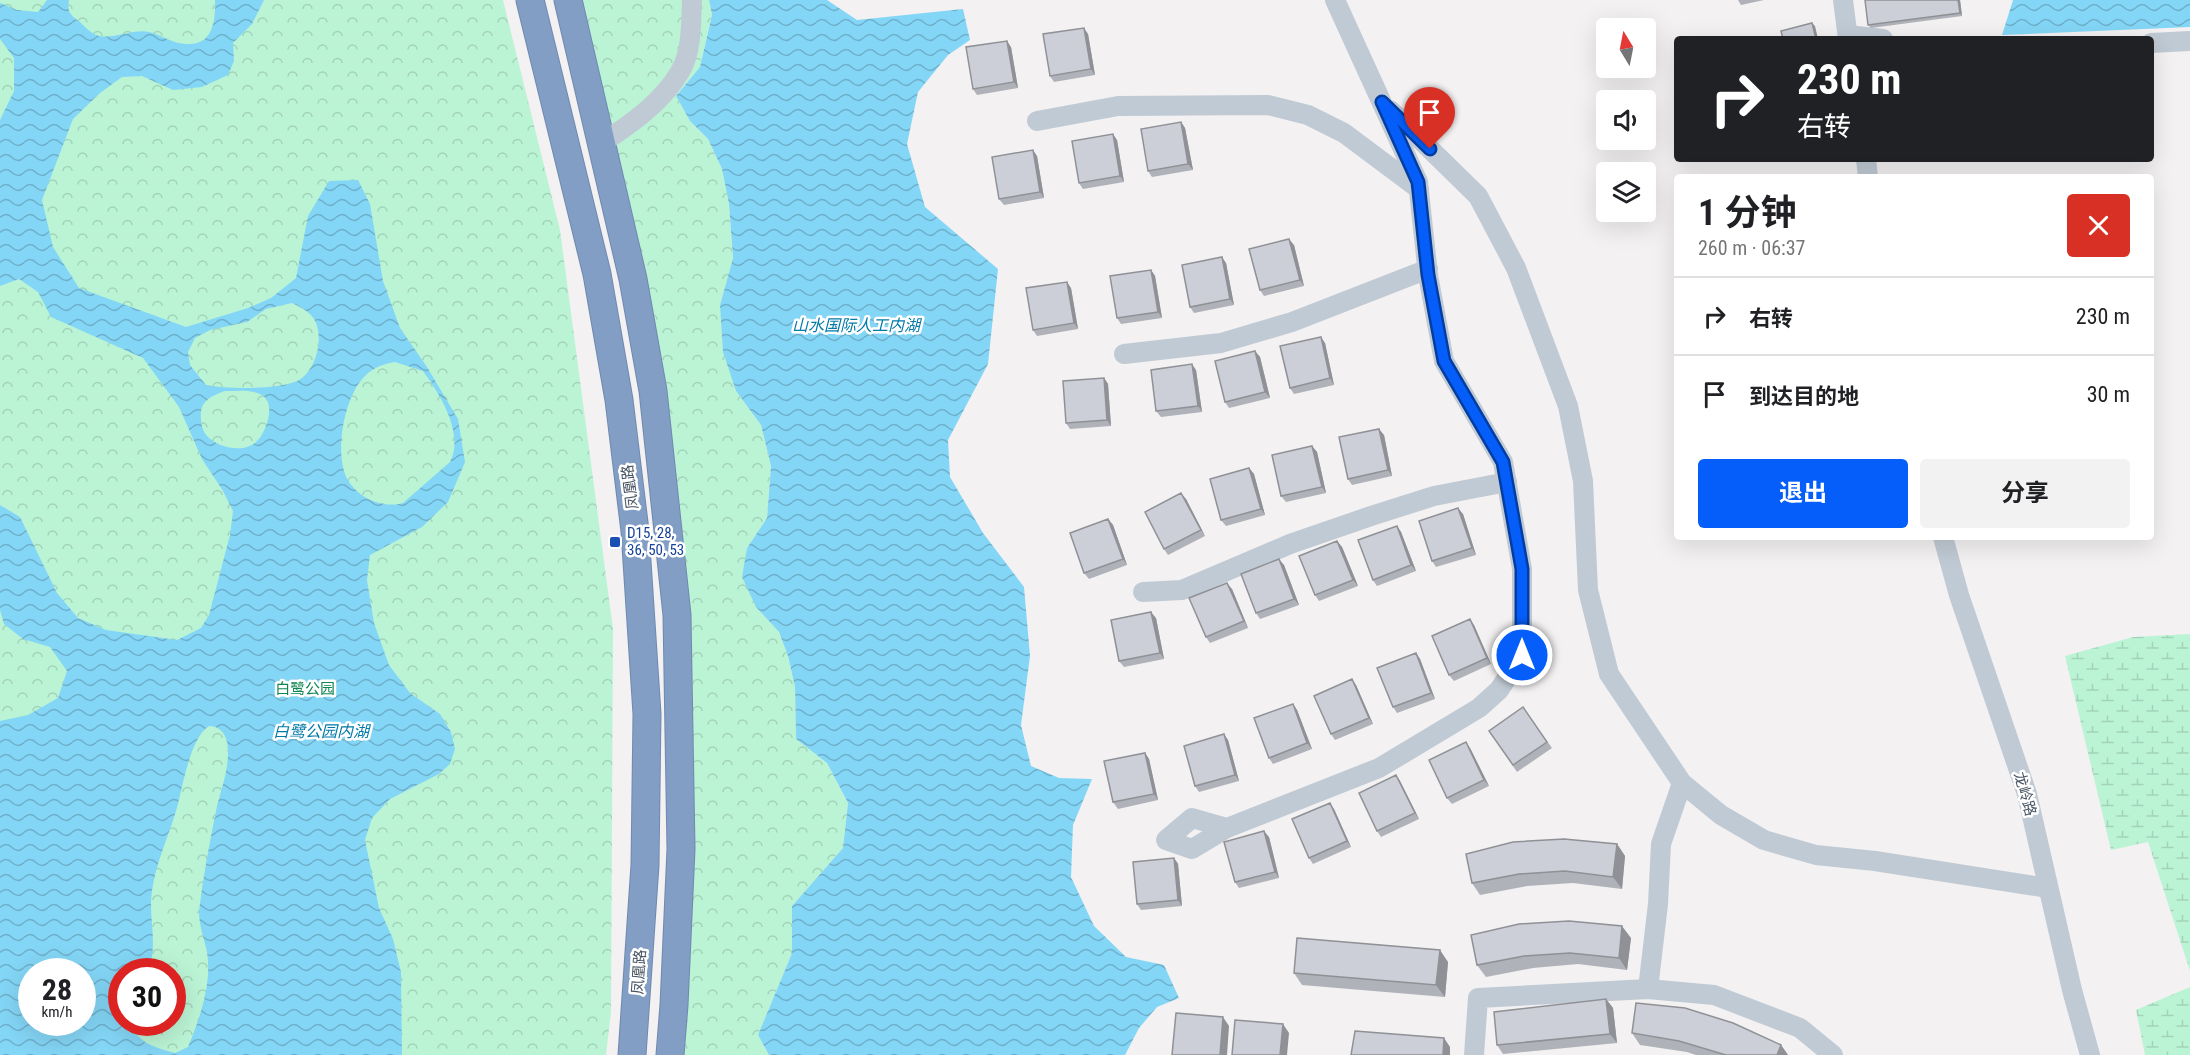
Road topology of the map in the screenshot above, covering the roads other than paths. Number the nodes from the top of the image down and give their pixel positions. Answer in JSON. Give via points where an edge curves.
{"nodes":[{"id":1,"x":530,"y":0,"type":"edge"},
{"id":2,"x":568,"y":0,"type":"edge"},
{"id":3,"x":692,"y":0,"type":"edge"},
{"id":4,"x":1335,"y":0,"type":"edge"},
{"id":5,"x":1843,"y":0,"type":"edge"},
{"id":6,"x":1848,"y":36,"type":"edge"},
{"id":7,"x":2190,"y":41,"type":"edge"},
{"id":8,"x":2154,"y":43,"type":"edge"},
{"id":9,"x":1382,"y":102,"type":"junction"},
{"id":10,"x":1037,"y":122,"type":"dead end"},
{"id":11,"x":602,"y":143,"type":"junction"},
{"id":12,"x":1419,"y":189,"type":"junction"},
{"id":13,"x":1428,"y":269,"type":"junction"},
{"id":14,"x":1124,"y":354,"type":"dead end"},
{"id":15,"x":1507,"y":482,"type":"junction"},
{"id":16,"x":1944,"y":540,"type":"edge"},
{"id":17,"x":1143,"y":592,"type":"dead end"},
{"id":18,"x":1682,"y":783,"type":"junction"},
{"id":19,"x":1227,"y":828,"type":"dead end"},
{"id":20,"x":2048,"y":888,"type":"junction"},
{"id":21,"x":1648,"y":989,"type":"junction"},
{"id":22,"x":632,"y":1055,"type":"edge"},
{"id":23,"x":670,"y":1055,"type":"edge"},
{"id":24,"x":1474,"y":1055,"type":"edge"},
{"id":25,"x":1833,"y":1055,"type":"edge"},
{"id":26,"x":2090,"y":1055,"type":"edge"}],
"edges":[{"from":1,"to":22,"type":"highway","name":"凤凰路","via":[[597,274],[619,400],[635,531],[647,726],[645,865]]},
{"from":2,"to":11,"type":"highway"},
{"from":3,"to":11,"type":"street","via":[[682,68],[654,102]]},
{"from":4,"to":9,"type":"street"},
{"from":5,"to":6,"type":"street"},
{"from":7,"to":8,"type":"street"},
{"from":9,"to":12,"type":"street"},
{"from":9,"to":18,"type":"street","via":[[1478,196],[1516,268],[1568,406],[1583,481],[1588,590],[1610,674]]},
{"from":10,"to":12,"type":"street","via":[[1118,106],[1268,105],[1308,115],[1344,133]]},
{"from":11,"to":23,"type":"highway","via":[[653,391],[677,615],[681,849]]},
{"from":12,"to":13,"type":"street"},
{"from":13,"to":14,"type":"street","via":[[1292,322],[1241,337],[1174,350]]},
{"from":13,"to":15,"type":"street","via":[[1444,361],[1503,462]]},
{"from":15,"to":17,"type":"street","via":[[1434,496],[1371,516],[1279,548],[1182,590]]},
{"from":15,"to":19,"type":"street","via":[[1522,569],[1522,655],[1499,690],[1479,708],[1379,768]]},
{"from":16,"to":20,"type":"street","name":"龙岭路","via":[[2027,794]]},
{"from":18,"to":20,"type":"street","via":[[1721,814],[1764,840],[1816,855]]},
{"from":18,"to":21,"type":"street","via":[[1661,844]]},
{"from":20,"to":26,"type":"street","name":"龙岭路"},
{"from":21,"to":24,"type":"street","via":[[1478,998]]},
{"from":21,"to":25,"type":"street","via":[[1714,995],[1800,1028]]}]}
